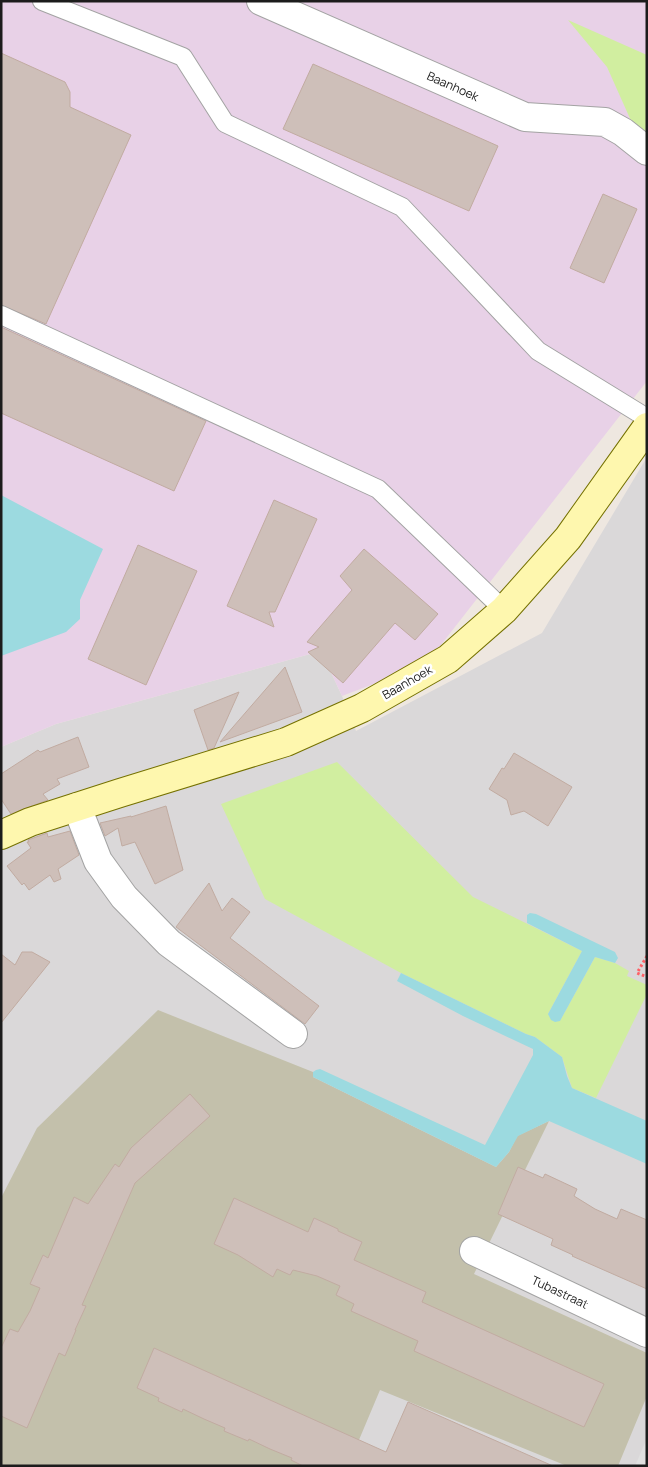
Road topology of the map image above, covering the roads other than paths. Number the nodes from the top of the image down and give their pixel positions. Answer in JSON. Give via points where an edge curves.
{"nodes":[{"id":1,"x":42,"y":1,"type":"edge"},
{"id":2,"x":262,"y":1,"type":"edge"},
{"id":3,"x":647,"y":151,"type":"edge"},
{"id":4,"x":1,"y":315,"type":"edge"},
{"id":5,"x":647,"y":418,"type":"edge"},
{"id":6,"x":647,"y":427,"type":"edge"},
{"id":7,"x":504,"y":610,"type":"junction"},
{"id":8,"x":77,"y":807,"type":"junction"},
{"id":9,"x":1,"y":835,"type":"edge"},
{"id":10,"x":293,"y":1034,"type":"dead end"},
{"id":11,"x":474,"y":1251,"type":"dead end"},
{"id":12,"x":647,"y":1333,"type":"edge"}],
"edges":[{"from":1,"to":5,"type":"lane","via":[[183,57],[225,124],[402,207],[538,351]]},
{"from":2,"to":3,"type":"street","name":"Baanhoek","via":[[525,117],[605,122]]},
{"from":4,"to":7,"type":"lane","via":[[378,489]]},
{"from":6,"to":7,"type":"street","name":"Baanhoek","via":[[568,538]]},
{"from":7,"to":8,"type":"street","name":"Baanhoek","via":[[448,659],[353,712],[286,742]]},
{"from":8,"to":9,"type":"street","name":"Baanhoek"},
{"from":8,"to":10,"type":"street","via":[[98,861],[124,897],[169,943]]},
{"from":11,"to":12,"type":"street","name":"Tubastraat"}]}
